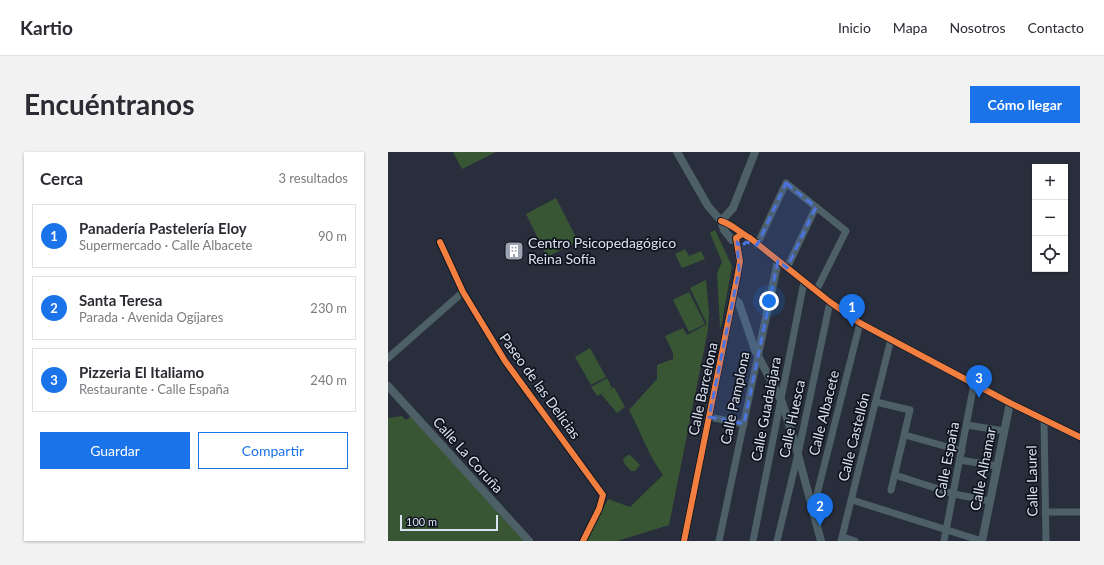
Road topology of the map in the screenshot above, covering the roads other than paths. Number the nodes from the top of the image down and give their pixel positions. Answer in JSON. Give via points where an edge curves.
{"nodes":[{"id":1,"x":677,"y":152,"type":"edge"},
{"id":2,"x":755,"y":152,"type":"edge"},
{"id":3,"x":816,"y":207,"type":"junction"},
{"id":4,"x":721,"y":221,"type":"junction"},
{"id":5,"x":741,"y":239,"type":"junction"},
{"id":6,"x":440,"y":242,"type":"dead end"},
{"id":7,"x":757,"y":245,"type":"junction"},
{"id":8,"x":778,"y":261,"type":"junction"},
{"id":9,"x":787,"y":268,"type":"junction"},
{"id":10,"x":804,"y":282,"type":"junction"},
{"id":11,"x":816,"y":291,"type":"junction"},
{"id":12,"x":463,"y":292,"type":"junction"},
{"id":13,"x":734,"y":298,"type":"junction"},
{"id":14,"x":830,"y":302,"type":"junction"},
{"id":15,"x":860,"y":322,"type":"junction"},
{"id":16,"x":891,"y":339,"type":"junction"},
{"id":17,"x":758,"y":355,"type":"junction"},
{"id":18,"x":388,"y":358,"type":"edge"},
{"id":19,"x":974,"y":384,"type":"junction"},
{"id":20,"x":388,"y":386,"type":"edge"},
{"id":21,"x":782,"y":402,"type":"junction"},
{"id":22,"x":876,"y":402,"type":"junction"},
{"id":23,"x":1010,"y":403,"type":"junction"},
{"id":24,"x":709,"y":417,"type":"junction"},
{"id":25,"x":1044,"y":420,"type":"junction"},
{"id":26,"x":744,"y":424,"type":"junction"},
{"id":27,"x":967,"y":424,"type":"junction"},
{"id":28,"x":1004,"y":431,"type":"junction"},
{"id":29,"x":905,"y":435,"type":"junction"},
{"id":30,"x":1080,"y":437,"type":"edge"},
{"id":31,"x":962,"y":451,"type":"junction"},
{"id":32,"x":798,"y":454,"type":"junction"},
{"id":33,"x":960,"y":460,"type":"junction"},
{"id":34,"x":997,"y":466,"type":"junction"},
{"id":35,"x":895,"y":475,"type":"junction"},
{"id":36,"x":891,"y":490,"type":"dead end"},
{"id":37,"x":954,"y":494,"type":"junction"},
{"id":38,"x":852,"y":500,"type":"junction"},
{"id":39,"x":990,"y":501,"type":"junction"},
{"id":40,"x":813,"y":510,"type":"junction"},
{"id":41,"x":1045,"y":512,"type":"junction"},
{"id":42,"x":1080,"y":512,"type":"edge"},
{"id":43,"x":947,"y":529,"type":"junction"},
{"id":44,"x":842,"y":539,"type":"edge"},
{"id":45,"x":528,"y":541,"type":"edge"},
{"id":46,"x":582,"y":541,"type":"edge"},
{"id":47,"x":684,"y":541,"type":"edge"},
{"id":48,"x":719,"y":541,"type":"edge"},
{"id":49,"x":753,"y":541,"type":"edge"},
{"id":50,"x":778,"y":541,"type":"edge"},
{"id":51,"x":821,"y":541,"type":"edge"},
{"id":52,"x":855,"y":541,"type":"edge"},
{"id":53,"x":944,"y":541,"type":"edge"},
{"id":54,"x":982,"y":541,"type":"edge"},
{"id":55,"x":1046,"y":541,"type":"edge"}],
"edges":[{"from":1,"to":4,"type":"street","via":[[708,206]]},
{"from":2,"to":4,"type":"street","via":[[733,208]]},
{"from":3,"to":7,"type":"street","via":[[786,182]]},
{"from":3,"to":9,"type":"street"},
{"from":3,"to":11,"type":"street","via":[[846,231]]},
{"from":4,"to":5,"type":"street","via":[[727,222]]},
{"from":5,"to":7,"type":"street"},
{"from":5,"to":13,"type":"street","name":"Calle Barcelona"},
{"from":6,"to":12,"type":"street","name":"Paseo de las Delicias"},
{"from":7,"to":8,"type":"street"},
{"from":8,"to":9,"type":"street"},
{"from":8,"to":17,"type":"street","name":"Calle Pamplona"},
{"from":9,"to":10,"type":"street"},
{"from":10,"to":11,"type":"street"},
{"from":10,"to":21,"type":"street","name":"Calle Guadalajara"},
{"from":11,"to":14,"type":"street"},
{"from":12,"to":18,"type":"street"},
{"from":12,"to":46,"type":"street","name":"Paseo de las Delicias","via":[[505,361],[603,495],[599,509]]},
{"from":13,"to":17,"type":"street","via":[[739,303]]},
{"from":13,"to":24,"type":"street","name":"Calle Barcelona"},
{"from":14,"to":15,"type":"street"},
{"from":14,"to":32,"type":"street","name":"Calle Huesca"},
{"from":15,"to":16,"type":"street"},
{"from":15,"to":40,"type":"street","name":"Calle Albacete"},
{"from":16,"to":19,"type":"street"},
{"from":16,"to":22,"type":"street","name":"Calle Castellón"},
{"from":17,"to":21,"type":"street"},
{"from":17,"to":26,"type":"street","name":"Calle Pamplona"},
{"from":19,"to":23,"type":"street"},
{"from":19,"to":27,"type":"street","name":"Calle España"},
{"from":20,"to":45,"type":"street","name":"Calle La Coruña"},
{"from":21,"to":32,"type":"street"},
{"from":21,"to":49,"type":"street","name":"Calle Guadalajara"},
{"from":22,"to":29,"type":"street","via":[[910,410]]},
{"from":22,"to":38,"type":"street","name":"Calle Castellón"},
{"from":23,"to":25,"type":"street"},
{"from":23,"to":28,"type":"street","name":"Calle Alhamar"},
{"from":24,"to":26,"type":"street"},
{"from":24,"to":47,"type":"street","name":"Calle Barcelona"},
{"from":25,"to":30,"type":"street"},
{"from":25,"to":41,"type":"street","name":"Calle Laurel"},
{"from":26,"to":48,"type":"street","name":"Calle Pamplona"},
{"from":27,"to":28,"type":"street"},
{"from":27,"to":31,"type":"street","name":"Calle España"},
{"from":28,"to":34,"type":"street","name":"Calle Alhamar"},
{"from":29,"to":31,"type":"street"},
{"from":29,"to":35,"type":"street"},
{"from":31,"to":33,"type":"street","name":"Calle España"},
{"from":32,"to":40,"type":"street"},
{"from":32,"to":50,"type":"street","name":"Calle Huesca"},
{"from":33,"to":34,"type":"street"},
{"from":33,"to":37,"type":"street","name":"Calle España"},
{"from":34,"to":39,"type":"street","name":"Calle Alhamar"},
{"from":35,"to":36,"type":"street"},
{"from":35,"to":37,"type":"street"},
{"from":37,"to":39,"type":"street"},
{"from":37,"to":43,"type":"street","name":"Calle España"},
{"from":38,"to":43,"type":"street"},
{"from":38,"to":44,"type":"street","name":"Calle Castellón"},
{"from":39,"to":54,"type":"street","name":"Calle Alhamar"},
{"from":40,"to":51,"type":"street"},
{"from":41,"to":42,"type":"street"},
{"from":41,"to":55,"type":"street","name":"Calle Laurel"},
{"from":43,"to":53,"type":"street","name":"Calle España"},
{"from":43,"to":54,"type":"street"},
{"from":44,"to":52,"type":"street"}]}
